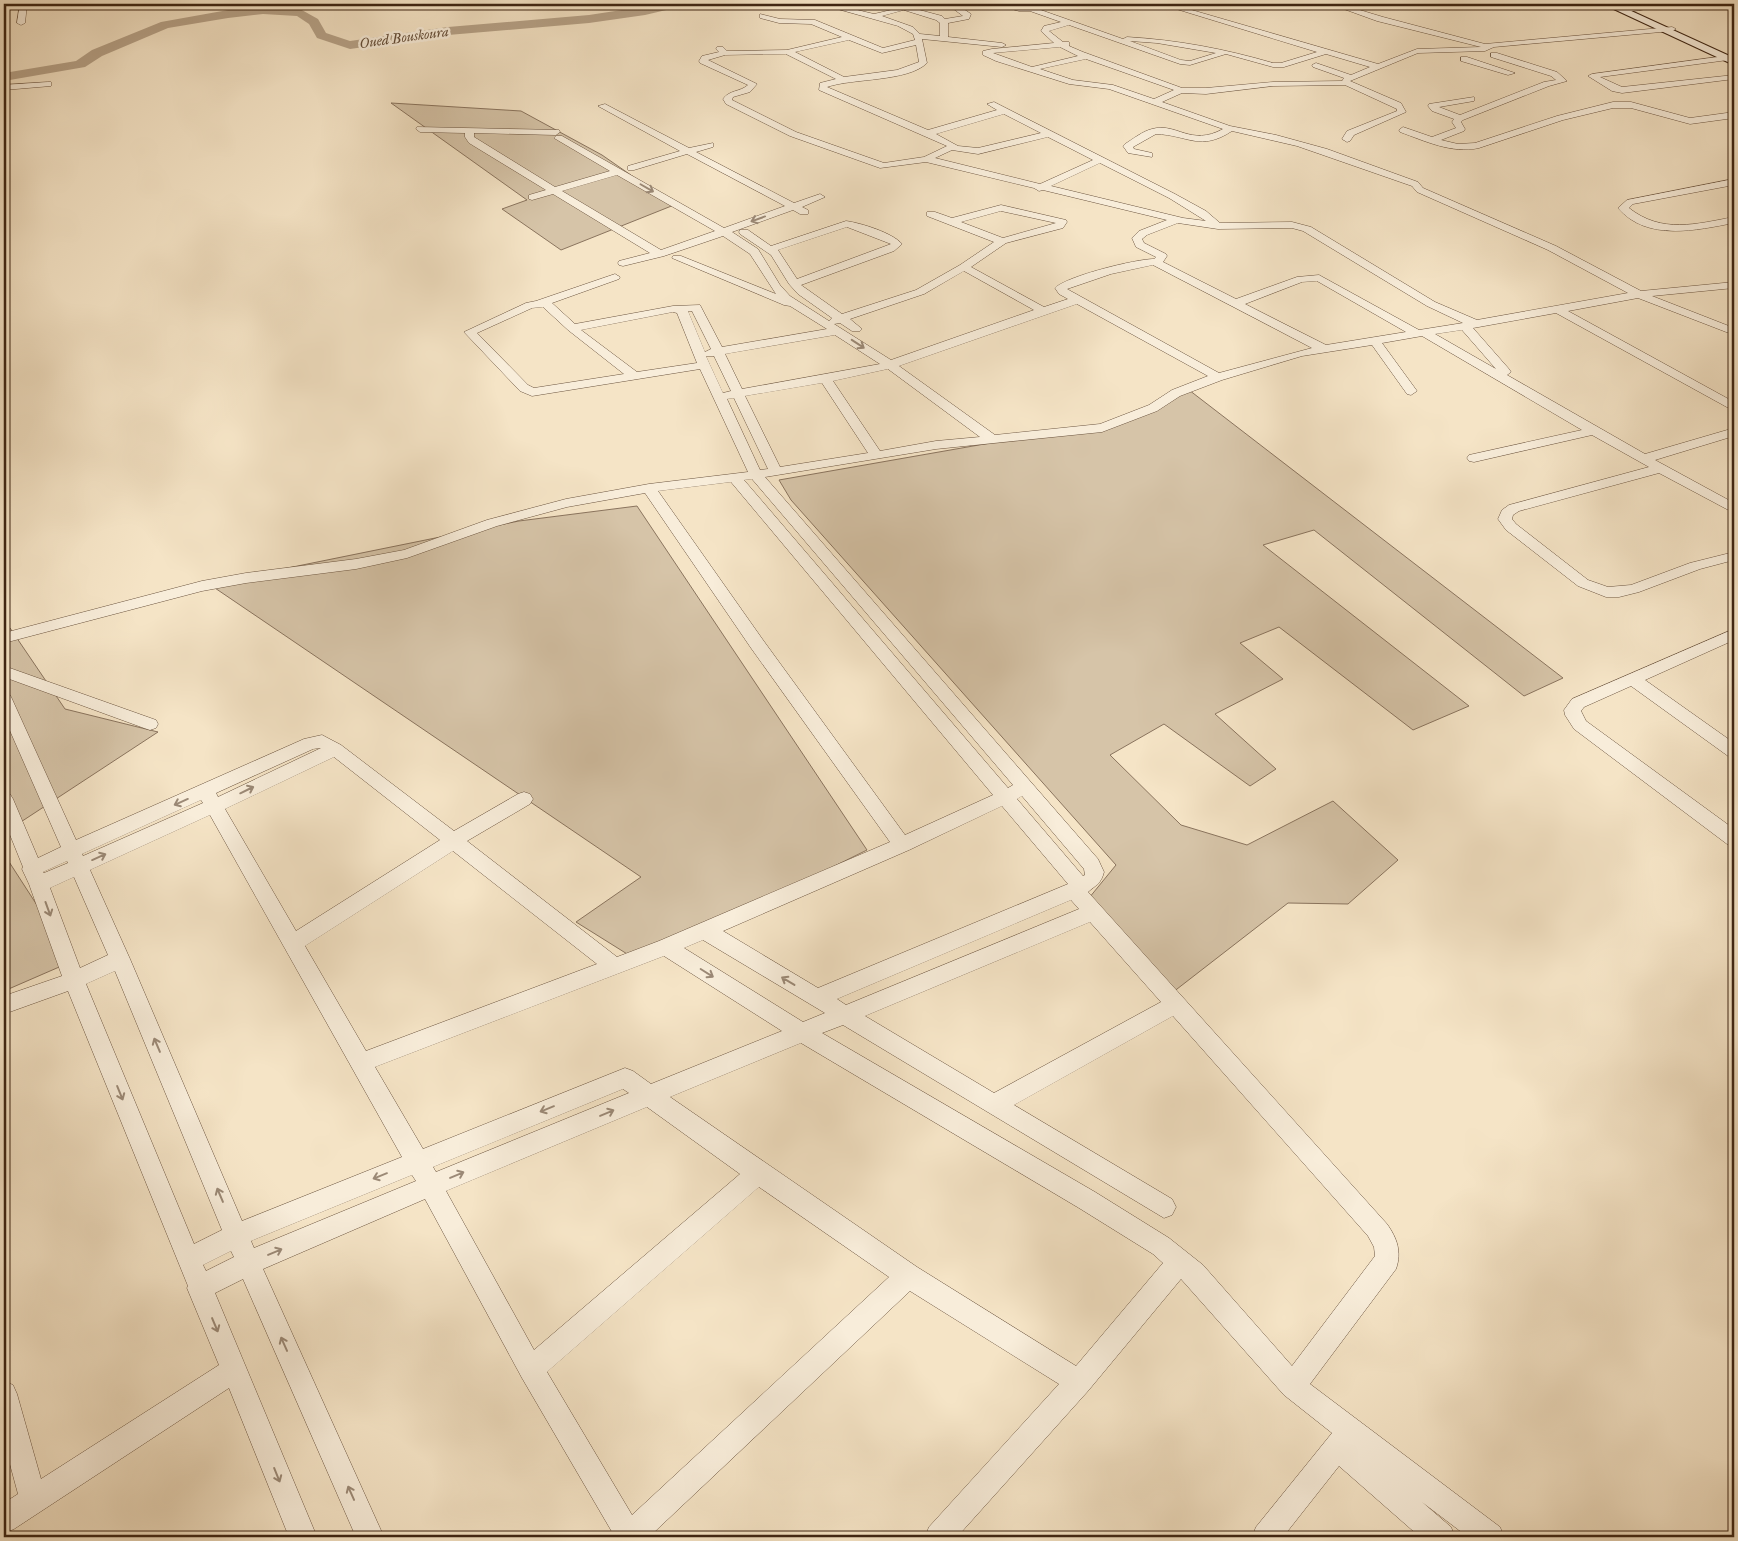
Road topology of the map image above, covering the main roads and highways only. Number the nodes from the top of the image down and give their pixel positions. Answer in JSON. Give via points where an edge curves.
{"nodes":[{"id":1,"x":1608,"y":4,"type":"edge"},
{"id":2,"x":1634,"y":6,"type":"edge"},
{"id":3,"x":1731,"y":59,"type":"edge"}],
"edges":[{"from":1,"to":2,"type":"main road"},
{"from":2,"to":3,"type":"main road","via":[[1668,29]]}]}
